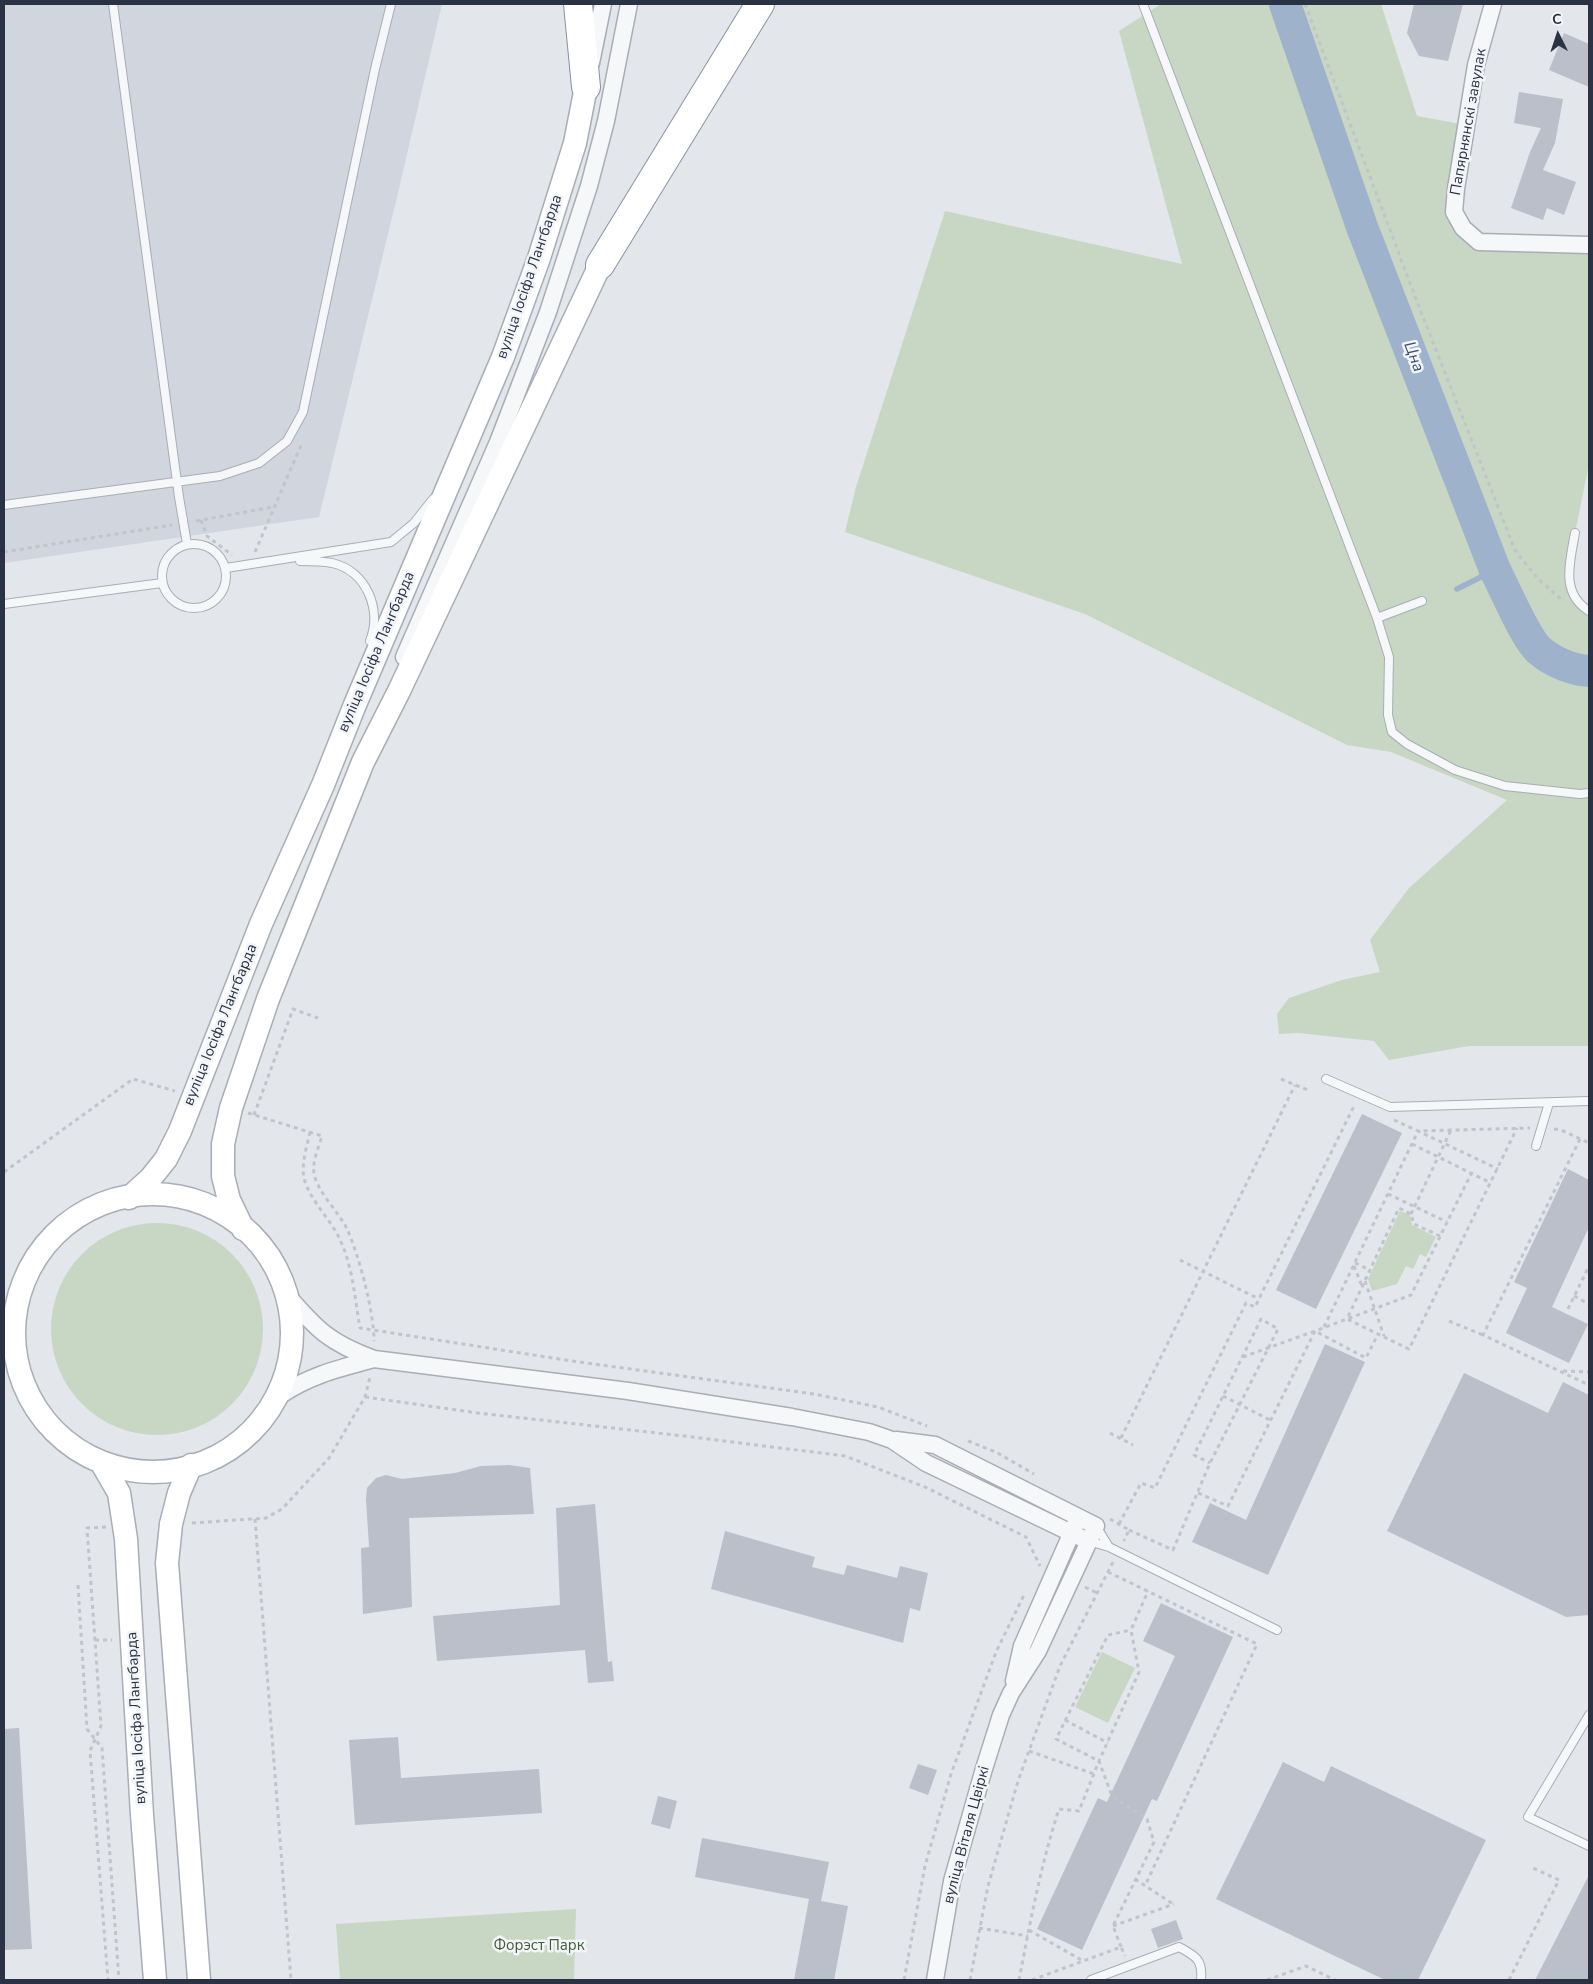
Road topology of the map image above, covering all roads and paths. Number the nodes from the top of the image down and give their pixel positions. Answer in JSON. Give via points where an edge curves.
{"nodes":[{"id":1,"x":113,"y":4,"type":"edge"},
{"id":2,"x":391,"y":4,"type":"edge"},
{"id":3,"x":578,"y":4,"type":"edge"},
{"id":4,"x":603,"y":4,"type":"edge"},
{"id":5,"x":629,"y":4,"type":"edge"},
{"id":6,"x":760,"y":4,"type":"edge"},
{"id":7,"x":1143,"y":4,"type":"edge"},
{"id":8,"x":1305,"y":4,"type":"edge"},
{"id":9,"x":1493,"y":4,"type":"edge"},
{"id":10,"x":586,"y":88,"type":"junction"},
{"id":11,"x":1589,"y":245,"type":"edge"},
{"id":12,"x":600,"y":265,"type":"joint"},
{"id":13,"x":473,"y":424,"type":"junction"},
{"id":14,"x":451,"y":455,"type":"dead end"},
{"id":15,"x":177,"y":481,"type":"junction"},
{"id":16,"x":436,"y":491,"type":"dead end"},
{"id":17,"x":4,"y":505,"type":"edge"},
{"id":18,"x":274,"y":507,"type":"dead end"},
{"id":19,"x":201,"y":520,"type":"junction"},
{"id":20,"x":184,"y":524,"type":"junction"},
{"id":21,"x":1575,"y":533,"type":"dead end"},
{"id":22,"x":187,"y":544,"type":"junction"},
{"id":23,"x":4,"y":552,"type":"edge"},
{"id":24,"x":263,"y":552,"type":"dead end"},
{"id":25,"x":239,"y":554,"type":"dead end"},
{"id":26,"x":247,"y":554,"type":"dead end"},
{"id":27,"x":283,"y":560,"type":"junction"},
{"id":28,"x":226,"y":568,"type":"junction"},
{"id":29,"x":162,"y":583,"type":"junction"},
{"id":30,"x":1422,"y":601,"type":"dead end"},
{"id":31,"x":4,"y":604,"type":"edge"},
{"id":32,"x":1566,"y":604,"type":"dead end"},
{"id":33,"x":1589,"y":611,"type":"edge"},
{"id":34,"x":1377,"y":618,"type":"junction"},
{"id":35,"x":368,"y":649,"type":"dead end"},
{"id":36,"x":359,"y":673,"type":"dead end"},
{"id":37,"x":354,"y":707,"type":"junction"},
{"id":38,"x":363,"y":762,"type":"junction"},
{"id":39,"x":1589,"y":793,"type":"edge"},
{"id":40,"x":318,"y":1018,"type":"dead end"},
{"id":41,"x":1281,"y":1079,"type":"dead end"},
{"id":42,"x":1326,"y":1079,"type":"dead end"},
{"id":43,"x":1295,"y":1085,"type":"junction"},
{"id":44,"x":1310,"y":1092,"type":"dead end"},
{"id":45,"x":1589,"y":1101,"type":"edge"},
{"id":46,"x":1549,"y":1103,"type":"junction"},
{"id":47,"x":1364,"y":1107,"type":"dead end"},
{"id":48,"x":254,"y":1115,"type":"dead end"},
{"id":49,"x":1391,"y":1119,"type":"dead end"},
{"id":50,"x":1517,"y":1128,"type":"junction"},
{"id":51,"x":1542,"y":1128,"type":"junction"},
{"id":52,"x":1451,"y":1130,"type":"junction"},
{"id":53,"x":1418,"y":1131,"type":"junction"},
{"id":54,"x":310,"y":1132,"type":"dead end"},
{"id":55,"x":1580,"y":1139,"type":"junction"},
{"id":56,"x":1589,"y":1143,"type":"edge"},
{"id":57,"x":1412,"y":1144,"type":"junction"},
{"id":58,"x":1445,"y":1144,"type":"junction"},
{"id":59,"x":1536,"y":1146,"type":"dead end"},
{"id":60,"x":1439,"y":1158,"type":"junction"},
{"id":61,"x":1498,"y":1169,"type":"junction"},
{"id":62,"x":1471,"y":1174,"type":"junction"},
{"id":63,"x":1491,"y":1183,"type":"junction"},
{"id":64,"x":1388,"y":1194,"type":"junction"},
{"id":65,"x":129,"y":1198,"type":"junction"},
{"id":66,"x":1415,"y":1207,"type":"junction"},
{"id":67,"x":1411,"y":1214,"type":"junction"},
{"id":68,"x":1447,"y":1222,"type":"junction"},
{"id":69,"x":243,"y":1229,"type":"junction"},
{"id":70,"x":1440,"y":1236,"type":"junction"},
{"id":71,"x":1180,"y":1260,"type":"dead end"},
{"id":72,"x":1354,"y":1264,"type":"junction"},
{"id":73,"x":1589,"y":1266,"type":"edge"},
{"id":74,"x":1370,"y":1270,"type":"junction"},
{"id":75,"x":1203,"y":1272,"type":"junction"},
{"id":76,"x":1365,"y":1280,"type":"junction"},
{"id":77,"x":1362,"y":1286,"type":"junction"},
{"id":78,"x":11,"y":1290,"type":"edge"},
{"id":79,"x":287,"y":1296,"type":"junction"},
{"id":80,"x":1574,"y":1296,"type":"junction"},
{"id":81,"x":1259,"y":1299,"type":"junction"},
{"id":82,"x":1589,"y":1304,"type":"edge"},
{"id":83,"x":1375,"y":1309,"type":"junction"},
{"id":84,"x":1568,"y":1309,"type":"dead end"},
{"id":85,"x":1347,"y":1319,"type":"junction"},
{"id":86,"x":1449,"y":1321,"type":"dead end"},
{"id":87,"x":1324,"y":1327,"type":"junction"},
{"id":88,"x":374,"y":1330,"type":"junction"},
{"id":89,"x":1315,"y":1331,"type":"junction"},
{"id":90,"x":1378,"y":1334,"type":"junction"},
{"id":91,"x":1483,"y":1335,"type":"junction"},
{"id":92,"x":1384,"y":1337,"type":"junction"},
{"id":93,"x":1268,"y":1349,"type":"junction"},
{"id":94,"x":1242,"y":1358,"type":"junction"},
{"id":95,"x":374,"y":1359,"type":"junction"},
{"id":96,"x":10,"y":1360,"type":"edge"},
{"id":97,"x":1560,"y":1371,"type":"junction"},
{"id":98,"x":1589,"y":1372,"type":"edge"},
{"id":99,"x":1589,"y":1385,"type":"edge"},
{"id":100,"x":282,"y":1395,"type":"junction"},
{"id":101,"x":1223,"y":1396,"type":"junction"},
{"id":102,"x":366,"y":1397,"type":"junction"},
{"id":103,"x":1240,"y":1405,"type":"junction"},
{"id":104,"x":878,"y":1407,"type":"dead end"},
{"id":105,"x":1270,"y":1420,"type":"junction"},
{"id":106,"x":1110,"y":1433,"type":"dead end"},
{"id":107,"x":1121,"y":1438,"type":"junction"},
{"id":108,"x":892,"y":1440,"type":"junction"},
{"id":109,"x":1134,"y":1445,"type":"dead end"},
{"id":110,"x":101,"y":1462,"type":"junction"},
{"id":111,"x":1210,"y":1463,"type":"junction"},
{"id":112,"x":191,"y":1465,"type":"junction"},
{"id":113,"x":1198,"y":1493,"type":"junction"},
{"id":114,"x":282,"y":1508,"type":"dead end"},
{"id":115,"x":1079,"y":1517,"type":"junction"},
{"id":116,"x":255,"y":1519,"type":"dead end"},
{"id":117,"x":1120,"y":1524,"type":"dead end"},
{"id":118,"x":1096,"y":1526,"type":"junction"},
{"id":119,"x":87,"y":1528,"type":"dead end"},
{"id":120,"x":1129,"y":1530,"type":"dead end"},
{"id":121,"x":1071,"y":1533,"type":"junction"},
{"id":122,"x":1088,"y":1541,"type":"junction"},
{"id":123,"x":1109,"y":1547,"type":"junction"},
{"id":124,"x":1108,"y":1572,"type":"dead end"},
{"id":125,"x":1034,"y":1574,"type":"dead end"},
{"id":126,"x":78,"y":1585,"type":"dead end"},
{"id":127,"x":1026,"y":1591,"type":"dead end"},
{"id":128,"x":1148,"y":1591,"type":"junction"},
{"id":129,"x":1131,"y":1630,"type":"junction"},
{"id":130,"x":1277,"y":1630,"type":"dead end"},
{"id":131,"x":1011,"y":1693,"type":"junction"},
{"id":132,"x":1589,"y":1715,"type":"edge"},
{"id":133,"x":1065,"y":1720,"type":"junction"},
{"id":134,"x":95,"y":1740,"type":"junction"},
{"id":135,"x":1108,"y":1743,"type":"junction"},
{"id":136,"x":1029,"y":1751,"type":"dead end"},
{"id":137,"x":1100,"y":1761,"type":"junction"},
{"id":138,"x":1094,"y":1774,"type":"junction"},
{"id":139,"x":1589,"y":1846,"type":"edge"},
{"id":140,"x":1533,"y":1868,"type":"dead end"},
{"id":141,"x":1135,"y":1879,"type":"junction"},
{"id":142,"x":1145,"y":1886,"type":"junction"},
{"id":143,"x":1113,"y":1926,"type":"junction"},
{"id":144,"x":979,"y":1928,"type":"dead end"},
{"id":145,"x":1029,"y":1930,"type":"junction"},
{"id":146,"x":1028,"y":1936,"type":"junction"},
{"id":147,"x":1122,"y":1947,"type":"junction"},
{"id":148,"x":1084,"y":1961,"type":"junction"},
{"id":149,"x":1128,"y":1966,"type":"junction"},
{"id":150,"x":1277,"y":1979,"type":"edge"},
{"id":151,"x":108,"y":1980,"type":"edge"},
{"id":152,"x":118,"y":1980,"type":"edge"},
{"id":153,"x":155,"y":1980,"type":"edge"},
{"id":154,"x":199,"y":1980,"type":"edge"},
{"id":155,"x":291,"y":1980,"type":"edge"},
{"id":156,"x":904,"y":1980,"type":"edge"},
{"id":157,"x":935,"y":1980,"type":"edge"},
{"id":158,"x":1019,"y":1980,"type":"edge"},
{"id":159,"x":1032,"y":1980,"type":"edge"},
{"id":160,"x":1091,"y":1980,"type":"edge"},
{"id":161,"x":1202,"y":1980,"type":"edge"},
{"id":162,"x":1267,"y":1980,"type":"edge"},
{"id":163,"x":1335,"y":1980,"type":"edge"},
{"id":164,"x":1508,"y":1980,"type":"edge"}],
"edges":[{"from":1,"to":15,"type":"lane"},
{"from":2,"to":15,"type":"lane","via":[[303,412],[287,441],[259,463],[220,476]]},
{"from":3,"to":10,"type":"highway"},
{"from":4,"to":10,"type":"street"},
{"from":5,"to":38,"type":"street","via":[[606,121],[589,186],[548,312],[498,442],[416,628]]},
{"from":6,"to":12,"type":"highway"},
{"from":7,"to":34,"type":"lane"},
{"from":8,"to":32,"type":"path","via":[[1515,550],[1537,578]]},
{"from":9,"to":11,"type":"street","name":"Папярнянскі завулак","via":[[1476,65],[1454,212],[1463,228],[1479,242]]},
{"from":10,"to":13,"type":"main road","name":"вуліца Іосіфа Лангбарда","via":[[575,143],[539,258],[503,356]]},
{"from":12,"to":38,"type":"main road","name":"вуліца Іосіфа Лангбарда"},
{"from":13,"to":14,"type":"lane"},
{"from":13,"to":37,"type":"main road","name":"вуліца Іосіфа Лангбарда"},
{"from":15,"to":17,"type":"lane"},
{"from":15,"to":20,"type":"lane"},
{"from":16,"to":27,"type":"lane","via":[[414,524],[391,542]]},
{"from":18,"to":19,"type":"path"},
{"from":19,"to":20,"type":"path"},
{"from":19,"to":25,"type":"path","via":[[207,536],[231,555]]},
{"from":20,"to":22,"type":"lane"},
{"from":20,"to":23,"type":"path"},
{"from":21,"to":33,"type":"lane","via":[[1568,569],[1570,587],[1574,598]]},
{"from":22,"to":28,"type":"lane","via":[[209,547]]},
{"from":22,"to":29,"type":"lane","via":[[169,554],[161,572]]},
{"from":24,"to":26,"type":"path"},
{"from":27,"to":28,"type":"lane"},
{"from":27,"to":35,"type":"lane","via":[[333,563],[365,585],[374,604],[373,633]]},
{"from":28,"to":29,"type":"lane","via":[[221,594],[204,607],[182,607],[169,597]]},
{"from":29,"to":31,"type":"lane"},
{"from":30,"to":34,"type":"lane"},
{"from":34,"to":39,"type":"lane","via":[[1389,657],[1388,715],[1392,732],[1407,744],[1455,770],[1480,778],[1506,786]]},
{"from":36,"to":37,"type":"lane"},
{"from":37,"to":65,"type":"main road","name":"вуліца Іосіфа Лангбарда","via":[[261,924],[180,1131],[166,1159]]},
{"from":38,"to":69,"type":"main road","name":"вуліца Іосіфа Лангбарда","via":[[268,999],[232,1108],[223,1144],[223,1176]]},
{"from":40,"to":48,"type":"path","via":[[293,1009]]},
{"from":41,"to":43,"type":"path"},
{"from":42,"to":46,"type":"lane","via":[[1390,1107]]},
{"from":43,"to":44,"type":"path"},
{"from":43,"to":75,"type":"path"},
{"from":45,"to":46,"type":"lane"},
{"from":46,"to":51,"type":"lane"},
{"from":47,"to":81,"type":"path","via":[[1355,1103]]},
{"from":49,"to":53,"type":"path"},
{"from":50,"to":51,"type":"path"},
{"from":50,"to":52,"type":"path"},
{"from":50,"to":61,"type":"path"},
{"from":51,"to":55,"type":"path","via":[[1561,1130]]},
{"from":51,"to":59,"type":"lane"},
{"from":52,"to":53,"type":"path"},
{"from":52,"to":58,"type":"path"},
{"from":53,"to":57,"type":"path"},
{"from":53,"to":58,"type":"path"},
{"from":54,"to":88,"type":"path","via":[[304,1178],[342,1242],[360,1328]]},
{"from":55,"to":56,"type":"path"},
{"from":55,"to":91,"type":"path"},
{"from":57,"to":60,"type":"path"},
{"from":57,"to":64,"type":"path"},
{"from":58,"to":60,"type":"path"},
{"from":58,"to":61,"type":"path"},
{"from":60,"to":62,"type":"path"},
{"from":60,"to":66,"type":"path"},
{"from":61,"to":63,"type":"path"},
{"from":62,"to":63,"type":"path"},
{"from":62,"to":68,"type":"path"},
{"from":63,"to":92,"type":"path","via":[[1409,1349]]},
{"from":64,"to":66,"type":"path"},
{"from":64,"to":72,"type":"path"},
{"from":65,"to":69,"type":"main road","via":[[149,1196],[189,1201],[208,1208]]},
{"from":65,"to":78,"type":"main road","via":[[90,1210],[56,1232]]},
{"from":66,"to":67,"type":"path"},
{"from":66,"to":68,"type":"path"},
{"from":67,"to":70,"type":"path","via":[[1414,1224]]},
{"from":67,"to":74,"type":"path","via":[[1399,1208]]},
{"from":68,"to":70,"type":"path"},
{"from":69,"to":79,"type":"main road","via":[[270,1259]]},
{"from":70,"to":83,"type":"path","via":[[1411,1295]]},
{"from":71,"to":75,"type":"path"},
{"from":72,"to":74,"type":"path"},
{"from":72,"to":77,"type":"path"},
{"from":72,"to":87,"type":"path"},
{"from":73,"to":80,"type":"path"},
{"from":74,"to":76,"type":"path"},
{"from":75,"to":81,"type":"path"},
{"from":75,"to":107,"type":"path"},
{"from":76,"to":77,"type":"path"},
{"from":76,"to":83,"type":"path"},
{"from":77,"to":85,"type":"path"},
{"from":78,"to":96,"type":"main road"},
{"from":79,"to":95,"type":"street","via":[[325,1336]]},
{"from":79,"to":100,"type":"main road","via":[[294,1335]]},
{"from":80,"to":82,"type":"path"},
{"from":80,"to":84,"type":"path"},
{"from":81,"to":117,"type":"path","via":[[1255,1307],[1246,1303],[1155,1488],[1141,1482]]},
{"from":83,"to":85,"type":"path"},
{"from":83,"to":92,"type":"path"},
{"from":85,"to":87,"type":"path"},
{"from":85,"to":90,"type":"path"},
{"from":86,"to":91,"type":"path"},
{"from":87,"to":89,"type":"path"},
{"from":88,"to":95,"type":"path"},
{"from":88,"to":104,"type":"path","via":[[814,1394]]},
{"from":89,"to":90,"type":"path","via":[[1366,1358]]},
{"from":89,"to":93,"type":"path"},
{"from":89,"to":105,"type":"path"},
{"from":90,"to":92,"type":"path"},
{"from":91,"to":97,"type":"path"},
{"from":93,"to":94,"type":"path"},
{"from":93,"to":94,"type":"path","via":[[1278,1328],[1261,1319]]},
{"from":93,"to":103,"type":"path"},
{"from":94,"to":101,"type":"path"},
{"from":95,"to":100,"type":"street","via":[[318,1374]]},
{"from":95,"to":102,"type":"path"},
{"from":95,"to":108,"type":"street","via":[[618,1390],[792,1417]]},
{"from":96,"to":110,"type":"main road","via":[[27,1394],[46,1418],[69,1441]]},
{"from":97,"to":98,"type":"path"},
{"from":97,"to":99,"type":"path"},
{"from":100,"to":112,"type":"main road","via":[[271,1413],[246,1440],[221,1456]]},
{"from":101,"to":103,"type":"path"},
{"from":101,"to":111,"type":"path","via":[[1194,1455]]},
{"from":102,"to":114,"type":"path","via":[[329,1458]]},
{"from":102,"to":125,"type":"path","via":[[845,1456],[925,1487],[1026,1537],[1039,1565]]},
{"from":103,"to":105,"type":"path"},
{"from":103,"to":111,"type":"path"},
{"from":105,"to":113,"type":"path","via":[[1228,1506]]},
{"from":106,"to":107,"type":"path"},
{"from":107,"to":109,"type":"path"},
{"from":108,"to":115,"type":"street","via":[[935,1445]]},
{"from":108,"to":121,"type":"street","via":[[926,1463]]},
{"from":110,"to":112,"type":"main road","via":[[121,1469],[146,1470]]},
{"from":110,"to":153,"type":"main road","name":"вуліца Іосіфа Лангбарда","via":[[119,1493],[126,1539]]},
{"from":111,"to":113,"type":"path"},
{"from":112,"to":154,"type":"main road","via":[[171,1524],[168,1563]]},
{"from":113,"to":120,"type":"path","via":[[1174,1550]]},
{"from":115,"to":118,"type":"street"},
{"from":115,"to":121,"type":"street","name":"вуліца Віталя Цвіркі"},
{"from":116,"to":155,"type":"path"},
{"from":118,"to":122,"type":"street","name":"вуліца Віталя Цвіркі"},
{"from":118,"to":123,"type":"lane"},
{"from":119,"to":134,"type":"path","via":[[102,1726]]},
{"from":121,"to":122,"type":"street"},
{"from":121,"to":131,"type":"street","name":"вуліца Віталя Цвіркі","via":[[1022,1646]]},
{"from":122,"to":123,"type":"lane"},
{"from":122,"to":131,"type":"street","name":"вуліца Віталя Цвіркі","via":[[1038,1651]]},
{"from":123,"to":130,"type":"lane"},
{"from":124,"to":128,"type":"path"},
{"from":126,"to":134,"type":"path","via":[[87,1729]]},
{"from":127,"to":156,"type":"path","via":[[996,1652],[951,1774],[926,1866]]},
{"from":128,"to":129,"type":"path"},
{"from":128,"to":142,"type":"path","via":[[1257,1644]]},
{"from":129,"to":133,"type":"path","via":[[1108,1635]]},
{"from":129,"to":135,"type":"path","via":[[1139,1672]]},
{"from":131,"to":157,"type":"street","name":"вуліца Віталя Цвіркі","via":[[983,1772],[952,1881]]},
{"from":132,"to":139,"type":"lane","via":[[1528,1818]]},
{"from":133,"to":135,"type":"path"},
{"from":133,"to":137,"type":"path","via":[[1056,1739]]},
{"from":134,"to":151,"type":"path","via":[[90,1751]]},
{"from":134,"to":152,"type":"path","via":[[102,1748]]},
{"from":135,"to":137,"type":"path"},
{"from":136,"to":138,"type":"path"},
{"from":137,"to":138,"type":"path"},
{"from":137,"to":141,"type":"path","via":[[1112,1796],[1147,1819],[1154,1842]]},
{"from":138,"to":145,"type":"path","via":[[1079,1812],[1059,1809]]},
{"from":140,"to":164,"type":"path","via":[[1559,1880]]},
{"from":141,"to":142,"type":"path"},
{"from":141,"to":143,"type":"path"},
{"from":142,"to":143,"type":"path","via":[[1174,1904]]},
{"from":143,"to":147,"type":"path"},
{"from":144,"to":146,"type":"path"},
{"from":145,"to":146,"type":"path"},
{"from":145,"to":148,"type":"path"},
{"from":146,"to":158,"type":"path"},
{"from":147,"to":148,"type":"path"},
{"from":147,"to":149,"type":"path"},
{"from":148,"to":159,"type":"path"},
{"from":149,"to":160,"type":"lane"},
{"from":149,"to":161,"type":"lane","via":[[1179,1947],[1195,1955],[1202,1968]]},
{"from":150,"to":162,"type":"path"},
{"from":150,"to":163,"type":"path","via":[[1306,1966]]}]}
